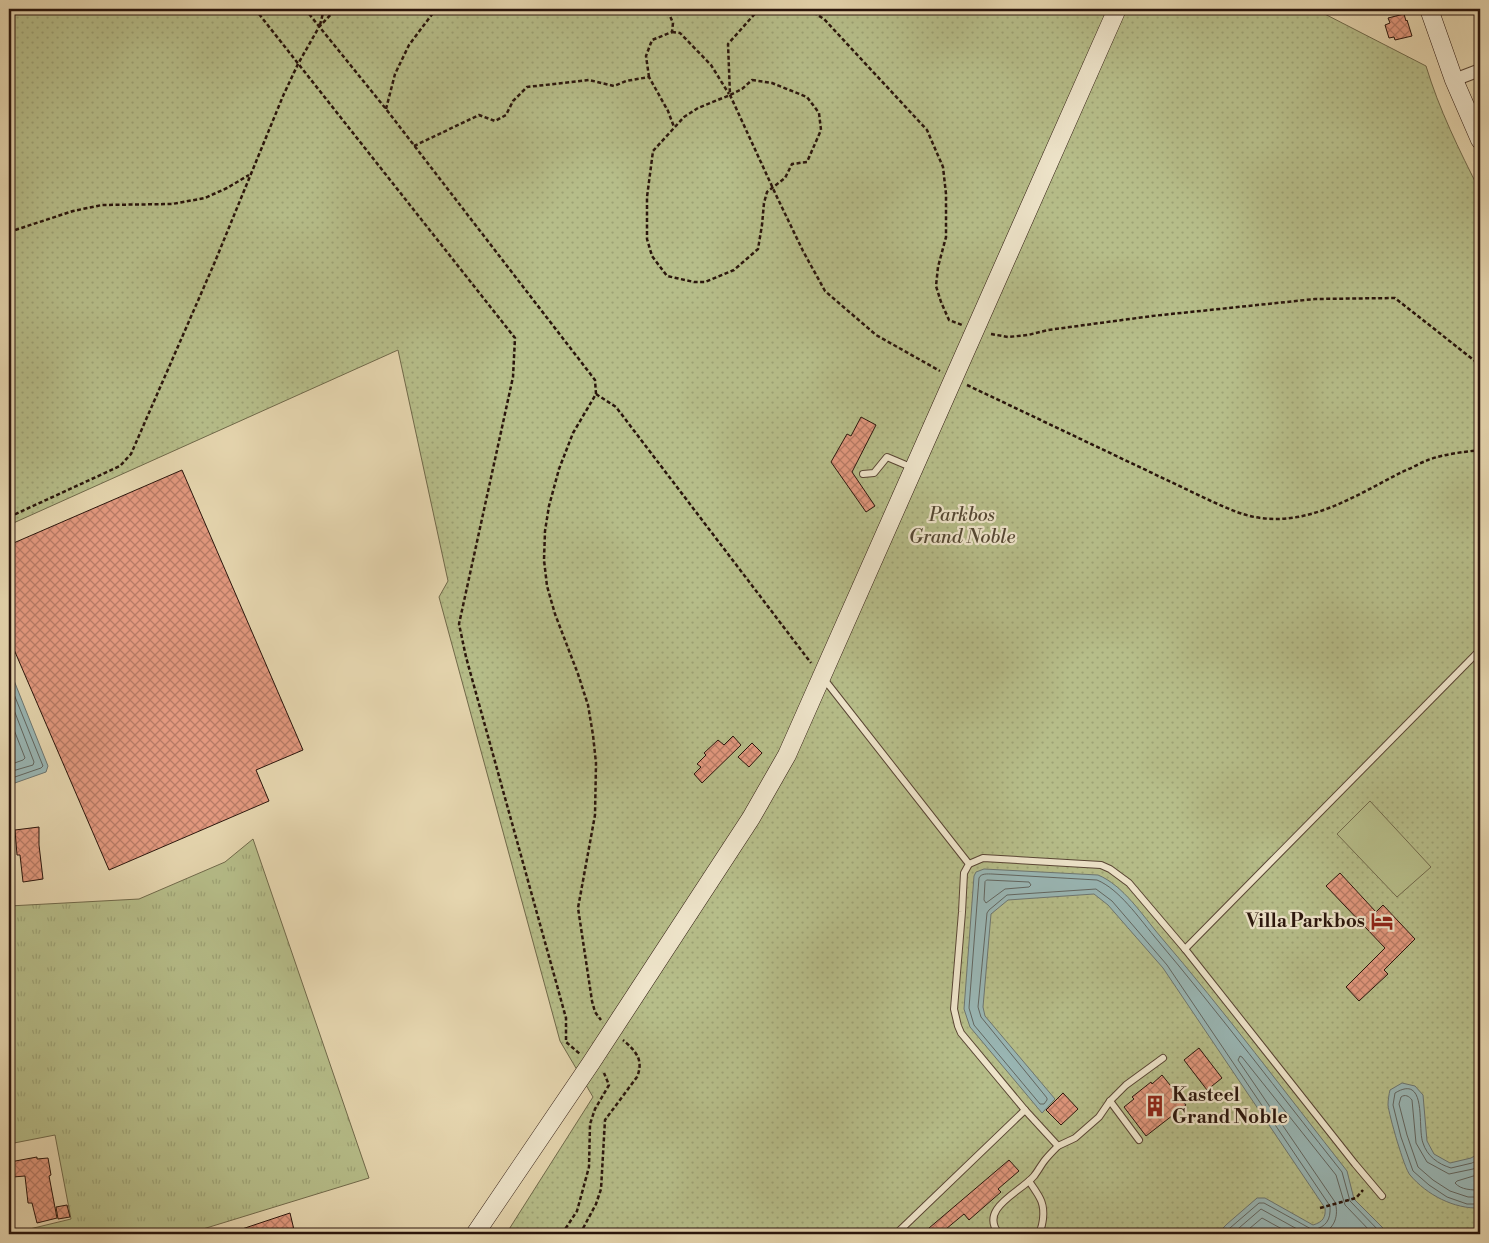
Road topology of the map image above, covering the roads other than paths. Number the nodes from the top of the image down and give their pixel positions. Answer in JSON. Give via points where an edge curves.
{"nodes":[{"id":1,"x":1117,"y":9,"type":"edge"},
{"id":2,"x":1429,"y":9,"type":"edge"},
{"id":3,"x":1480,"y":70,"type":"edge"},
{"id":4,"x":1454,"y":80,"type":"junction"},
{"id":5,"x":1480,"y":140,"type":"edge"},
{"id":6,"x":914,"y":468,"type":"junction"},
{"id":7,"x":863,"y":474,"type":"dead end"},
{"id":8,"x":1480,"y":650,"type":"edge"},
{"id":9,"x":822,"y":676,"type":"junction"},
{"id":10,"x":969,"y":864,"type":"junction"},
{"id":11,"x":1185,"y":949,"type":"junction"},
{"id":12,"x":1162,"y":1058,"type":"dead end"},
{"id":13,"x":1110,"y":1101,"type":"junction"},
{"id":14,"x":1025,"y":1110,"type":"junction"},
{"id":15,"x":1139,"y":1140,"type":"dead end"},
{"id":16,"x":1058,"y":1146,"type":"junction"},
{"id":17,"x":1029,"y":1181,"type":"junction"},
{"id":18,"x":1382,"y":1196,"type":"dead end"},
{"id":19,"x":476,"y":1234,"type":"edge"},
{"id":20,"x":896,"y":1234,"type":"edge"},
{"id":21,"x":999,"y":1234,"type":"edge"},
{"id":22,"x":1038,"y":1234,"type":"edge"}],
"edges":[{"from":1,"to":6,"type":"street"},
{"from":2,"to":4,"type":"street"},
{"from":3,"to":4,"type":"street"},
{"from":4,"to":5,"type":"street"},
{"from":6,"to":7,"type":"lane","via":[[887,457],[874,473]]},
{"from":6,"to":9,"type":"street"},
{"from":8,"to":11,"type":"lane"},
{"from":9,"to":10,"type":"lane"},
{"from":9,"to":19,"type":"street","via":[[787,755],[751,818]]},
{"from":10,"to":11,"type":"lane","via":[[983,858],[1100,865],[1129,883]]},
{"from":10,"to":14,"type":"lane","via":[[964,873],[954,1009],[961,1033]]},
{"from":11,"to":18,"type":"lane"},
{"from":12,"to":13,"type":"lane"},
{"from":13,"to":15,"type":"lane"},
{"from":13,"to":16,"type":"lane","via":[[1099,1118],[1075,1138]]},
{"from":14,"to":16,"type":"lane"},
{"from":14,"to":20,"type":"lane"},
{"from":16,"to":17,"type":"lane"},
{"from":17,"to":21,"type":"lane","via":[[998,1206],[993,1219]]},
{"from":17,"to":22,"type":"lane","via":[[1044,1208]]}]}
